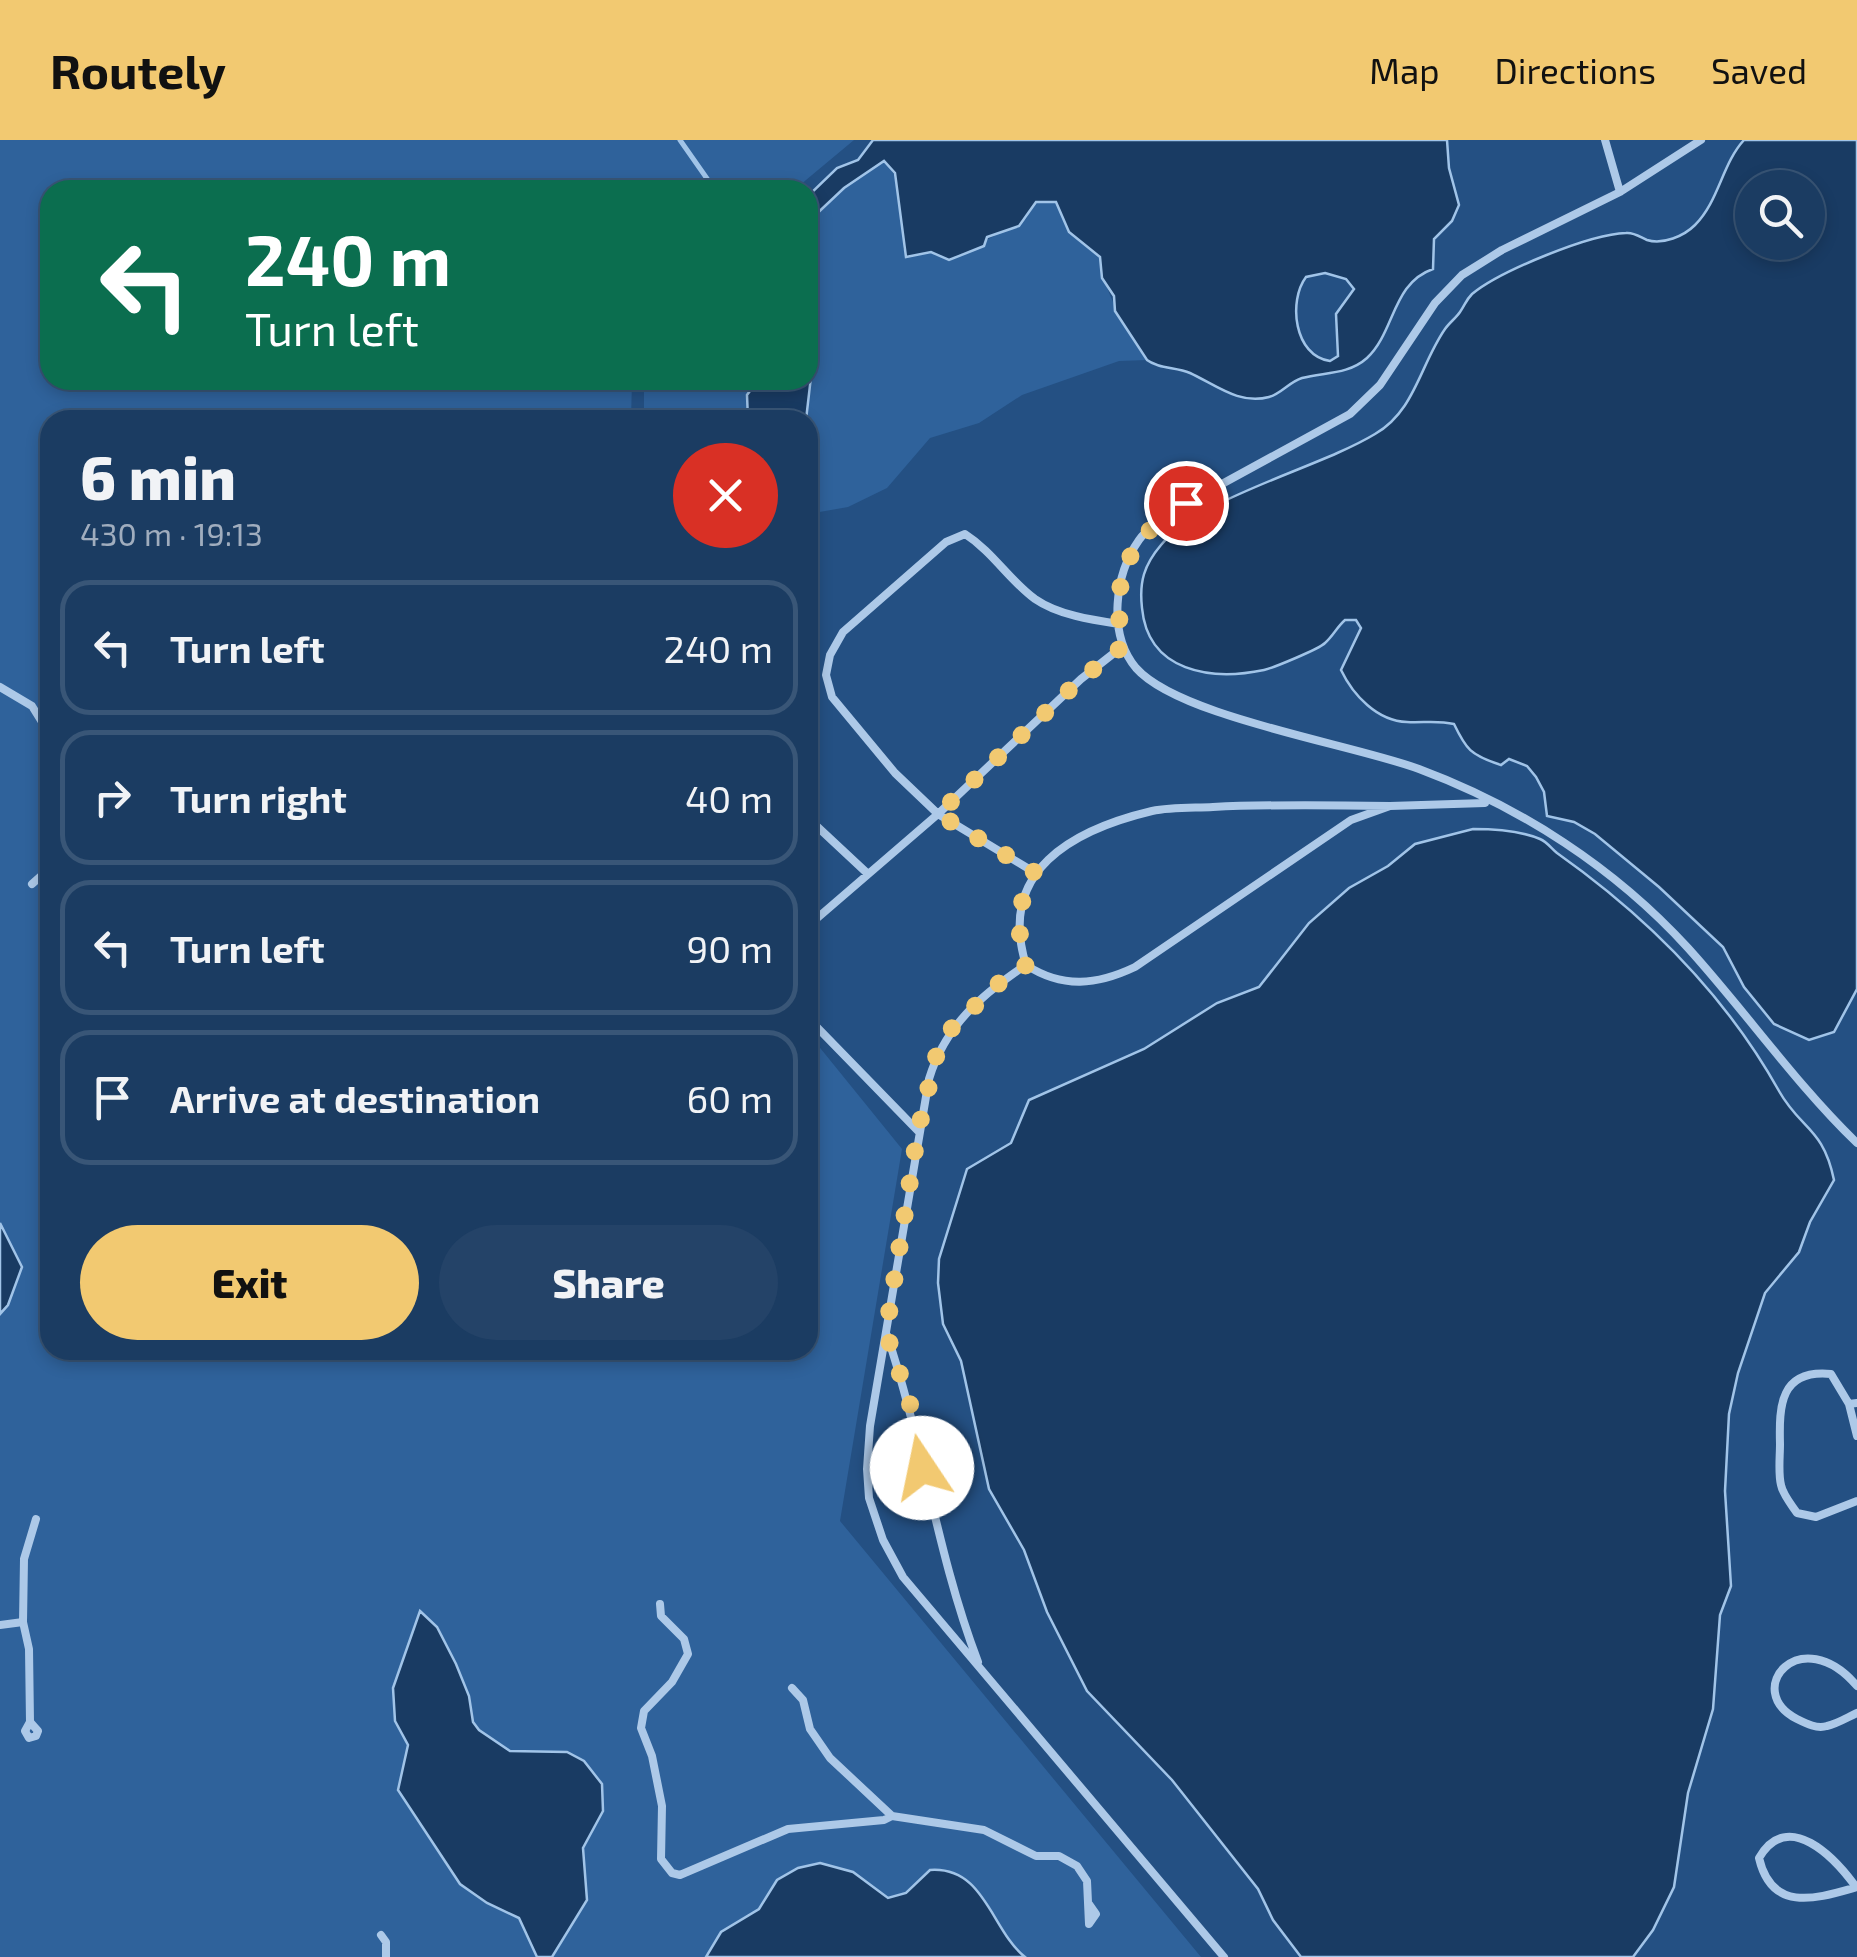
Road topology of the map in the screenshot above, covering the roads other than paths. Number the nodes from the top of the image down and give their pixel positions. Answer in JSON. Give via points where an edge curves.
{"nodes":[{"id":1,"x":1605,"y":140,"type":"edge"},
{"id":2,"x":1701,"y":140,"type":"edge"},
{"id":3,"x":1620,"y":192,"type":"junction"},
{"id":4,"x":1119,"y":624,"type":"junction"},
{"id":5,"x":1123,"y":646,"type":"junction"},
{"id":6,"x":0,"y":687,"type":"edge"},
{"id":7,"x":35,"y":710,"type":"junction"},
{"id":8,"x":40,"y":710,"type":"edge"},
{"id":9,"x":40,"y":718,"type":"edge"},
{"id":10,"x":1490,"y":803,"type":"junction"},
{"id":11,"x":1390,"y":806,"type":"junction"},
{"id":12,"x":938,"y":814,"type":"junction"},
{"id":13,"x":818,"y":827,"type":"edge"},
{"id":14,"x":1034,"y":872,"type":"junction"},
{"id":15,"x":868,"y":874,"type":"junction"},
{"id":16,"x":40,"y":877,"type":"edge"},
{"id":17,"x":32,"y":884,"type":"dead end"},
{"id":18,"x":818,"y":915,"type":"edge"},
{"id":19,"x":1026,"y":965,"type":"junction"},
{"id":20,"x":818,"y":1028,"type":"edge"},
{"id":21,"x":918,"y":1131,"type":"junction"},
{"id":22,"x":1857,"y":1143,"type":"edge"},
{"id":23,"x":886,"y":1332,"type":"junction"},
{"id":24,"x":1853,"y":1403,"type":"edge"},
{"id":25,"x":1857,"y":1436,"type":"edge"},
{"id":26,"x":1857,"y":1502,"type":"edge"},
{"id":27,"x":36,"y":1519,"type":"dead end"},
{"id":28,"x":660,"y":1604,"type":"dead end"},
{"id":29,"x":23,"y":1622,"type":"junction"},
{"id":30,"x":0,"y":1626,"type":"edge"},
{"id":31,"x":979,"y":1667,"type":"junction"},
{"id":32,"x":1857,"y":1686,"type":"edge"},
{"id":33,"x":792,"y":1688,"type":"dead end"},
{"id":34,"x":1857,"y":1714,"type":"edge"},
{"id":35,"x":30,"y":1722,"type":"dead end"},
{"id":36,"x":892,"y":1816,"type":"junction"},
{"id":37,"x":1856,"y":1887,"type":"edge"},
{"id":38,"x":1089,"y":1904,"type":"dead end"},
{"id":39,"x":381,"y":1935,"type":"dead end"},
{"id":40,"x":386,"y":1957,"type":"edge"},
{"id":41,"x":1224,"y":1957,"type":"edge"}],
"edges":[{"from":1,"to":3,"type":"lane"},
{"from":2,"to":3,"type":"lane"},
{"from":3,"to":4,"type":"lane","via":[[1462,275],[1380,385],[1350,414],[1204,492],[1141,536],[1124,567]]},
{"from":4,"to":5,"type":"lane"},
{"from":4,"to":12,"type":"lane","via":[[1035,598],[965,534],[946,542],[844,632],[826,676],[832,697]]},
{"from":5,"to":10,"type":"lane","via":[[1134,666],[1175,697],[1420,769]]},
{"from":5,"to":12,"type":"lane"},
{"from":6,"to":7,"type":"lane"},
{"from":7,"to":8,"type":"lane"},
{"from":7,"to":9,"type":"lane"},
{"from":10,"to":11,"type":"lane"},
{"from":10,"to":22,"type":"lane","via":[[1559,837],[1638,898]]},
{"from":11,"to":14,"type":"lane","via":[[1154,810],[1084,837]]},
{"from":11,"to":19,"type":"lane","via":[[1316,840],[1110,979],[1061,981]]},
{"from":12,"to":14,"type":"lane"},
{"from":12,"to":15,"type":"lane"},
{"from":13,"to":15,"type":"lane"},
{"from":14,"to":19,"type":"lane","via":[[1022,894]]},
{"from":15,"to":18,"type":"lane"},
{"from":16,"to":17,"type":"lane"},
{"from":19,"to":21,"type":"lane","via":[[952,1028],[937,1053]]},
{"from":20,"to":21,"type":"lane"},
{"from":21,"to":23,"type":"lane"},
{"from":23,"to":31,"type":"lane","via":[[910,1404],[948,1576]]},
{"from":23,"to":31,"type":"lane","via":[[870,1426],[870,1498],[903,1577]]},
{"from":24,"to":25,"type":"lane"},
{"from":24,"to":26,"type":"lane","via":[[1831,1374],[1804,1376],[1783,1394],[1780,1483],[1806,1518]]},
{"from":27,"to":29,"type":"lane","via":[[24,1559]]},
{"from":28,"to":36,"type":"lane","via":[[688,1654],[644,1712],[641,1728],[658,1783],[666,1868],[680,1875],[788,1830]]},
{"from":29,"to":30,"type":"lane"},
{"from":29,"to":35,"type":"lane"},
{"from":31,"to":41,"type":"lane"},
{"from":32,"to":34,"type":"lane","via":[[1838,1664],[1803,1657],[1787,1666],[1772,1693],[1780,1711],[1809,1726],[1826,1727]]},
{"from":33,"to":36,"type":"lane","via":[[830,1758]]},
{"from":36,"to":38,"type":"lane","via":[[984,1830],[1036,1856],[1058,1856],[1087,1881]]},
{"from":37,"to":37,"type":"lane","via":[[1816,1900],[1789,1896],[1771,1885],[1759,1858],[1780,1838],[1798,1838],[1824,1849]]},
{"from":39,"to":40,"type":"lane"}]}
